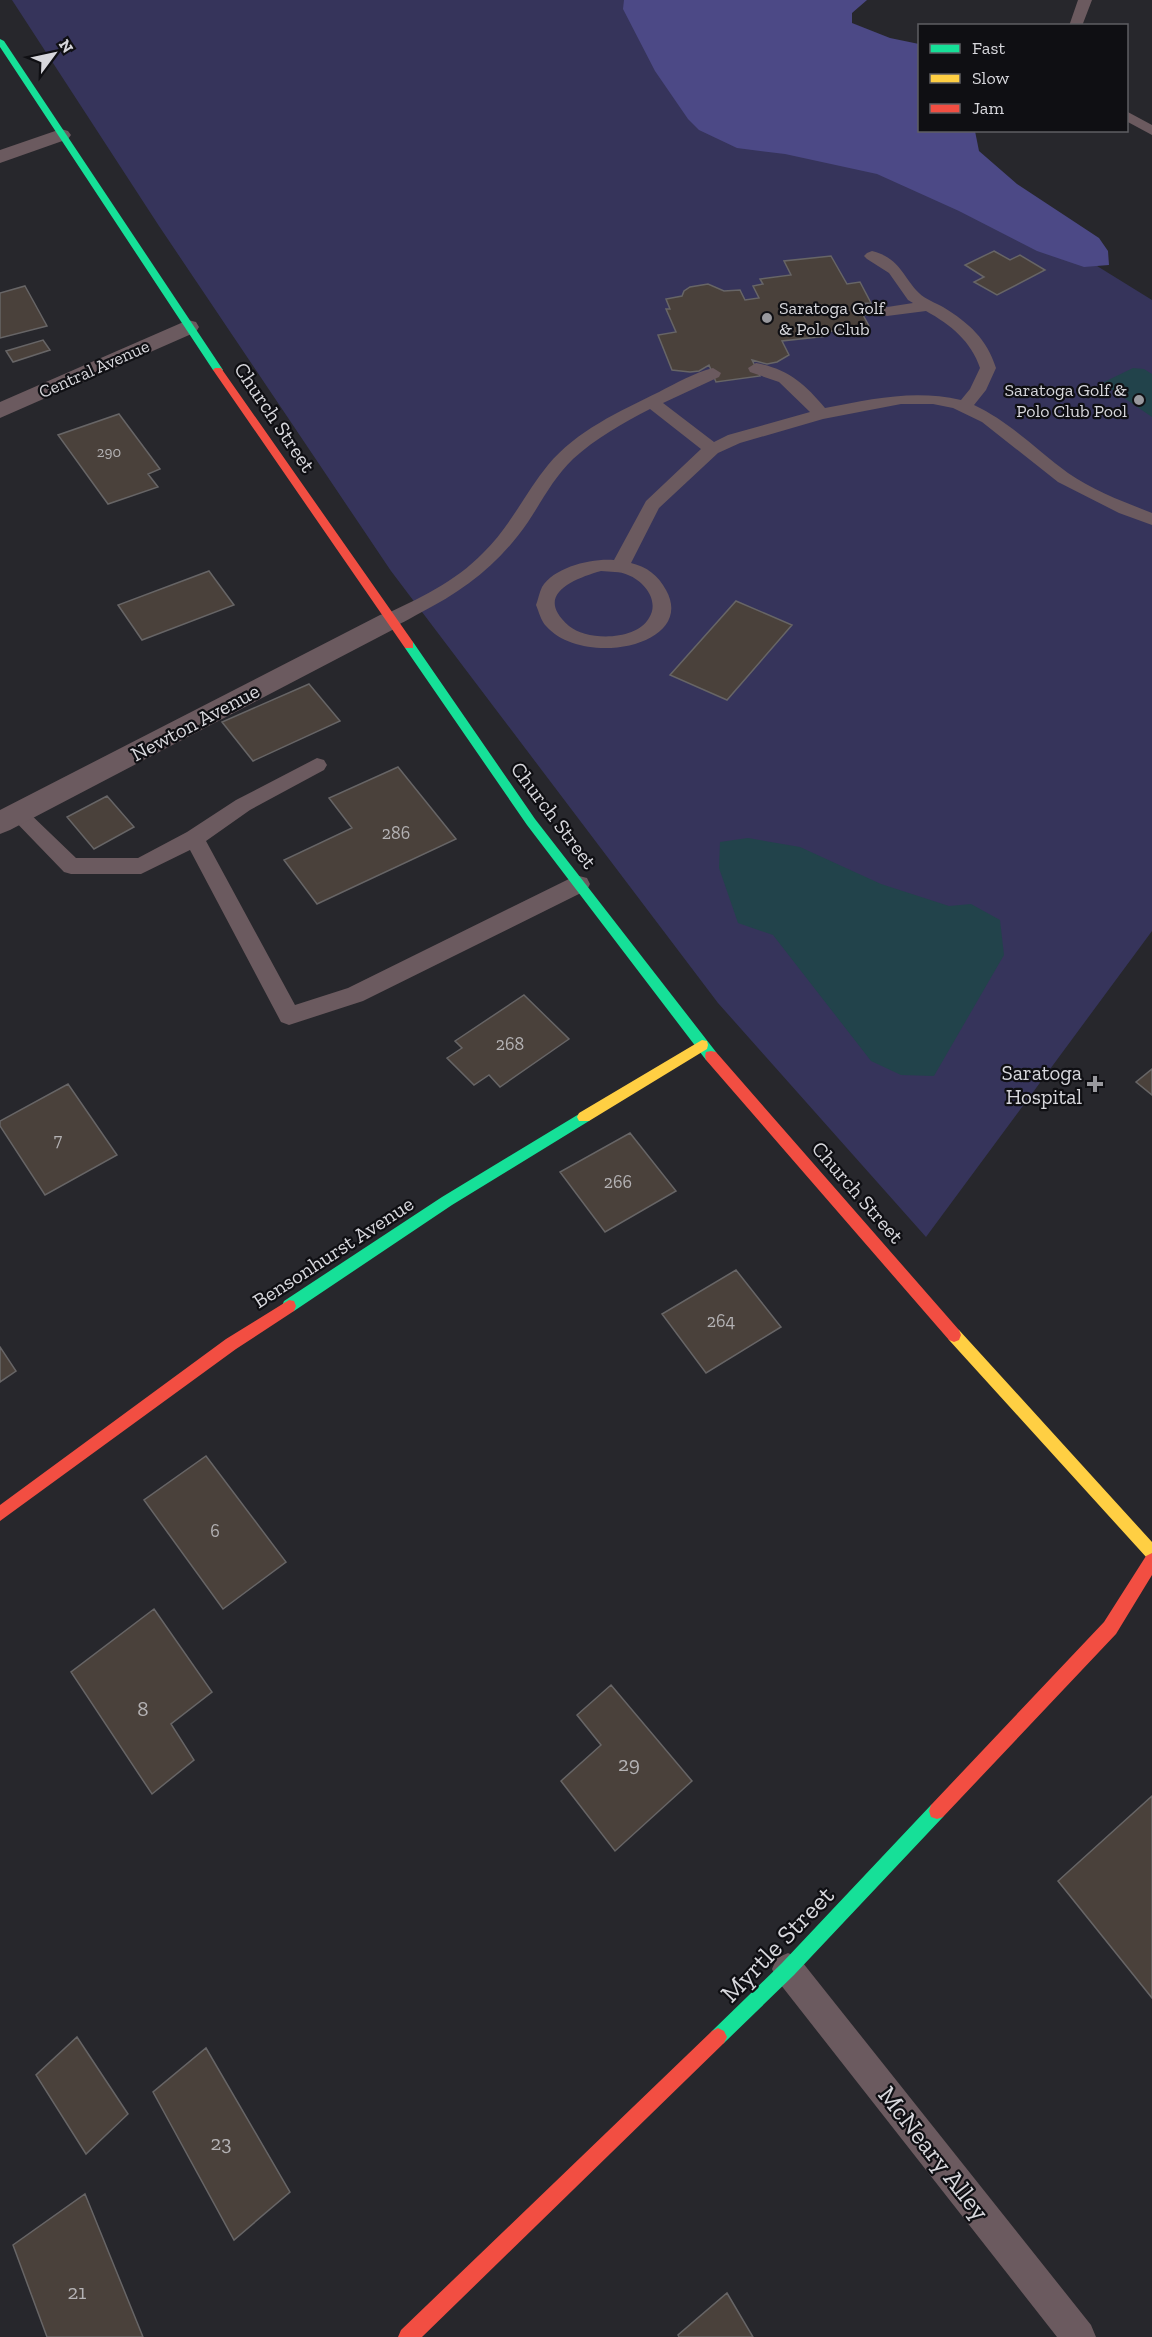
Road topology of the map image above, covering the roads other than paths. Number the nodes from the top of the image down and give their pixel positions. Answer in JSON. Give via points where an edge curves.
{"nodes":[{"id":1,"x":1084,"y":0,"type":"edge"},
{"id":2,"x":1076,"y":24,"type":"edge"},
{"id":3,"x":0,"y":41,"type":"edge"},
{"id":4,"x":1128,"y":116,"type":"edge"},
{"id":5,"x":1152,"y":131,"type":"edge"},
{"id":6,"x":61,"y":135,"type":"junction"},
{"id":7,"x":0,"y":157,"type":"edge"},
{"id":8,"x":872,"y":256,"type":"dead end"},
{"id":9,"x":927,"y":306,"type":"junction"},
{"id":10,"x":887,"y":312,"type":"dead end"},
{"id":11,"x":188,"y":327,"type":"junction"},
{"id":12,"x":756,"y":368,"type":"dead end"},
{"id":13,"x":713,"y":374,"type":"dead end"},
{"id":14,"x":652,"y":403,"type":"junction"},
{"id":15,"x":964,"y":407,"type":"junction"},
{"id":16,"x":0,"y":411,"type":"edge"},
{"id":17,"x":821,"y":414,"type":"junction"},
{"id":18,"x":712,"y":449,"type":"junction"},
{"id":19,"x":1152,"y":519,"type":"edge"},
{"id":20,"x":620,"y":566,"type":"junction"},
{"id":21,"x":389,"y":621,"type":"junction"},
{"id":22,"x":317,"y":765,"type":"dead end"},
{"id":23,"x":9,"y":819,"type":"edge"},
{"id":24,"x":194,"y":838,"type":"junction"},
{"id":25,"x":579,"y":884,"type":"junction"},
{"id":26,"x":702,"y":1045,"type":"junction"},
{"id":27,"x":0,"y":1514,"type":"edge"},
{"id":28,"x":1152,"y":1553,"type":"edge"},
{"id":29,"x":1152,"y":1561,"type":"edge"},
{"id":30,"x":789,"y":1969,"type":"junction"},
{"id":31,"x":408,"y":2337,"type":"edge"},
{"id":32,"x":1079,"y":2337,"type":"edge"}],
"edges":[{"from":1,"to":2,"type":"lane"},
{"from":3,"to":6,"type":"main road","name":"Church Street"},
{"from":4,"to":5,"type":"lane"},
{"from":6,"to":7,"type":"street"},
{"from":6,"to":11,"type":"main road","name":"Church Street"},
{"from":8,"to":9,"type":"lane","via":[[895,270],[914,297]]},
{"from":9,"to":10,"type":"lane"},
{"from":9,"to":15,"type":"lane","via":[[940,312],[982,349],[988,368],[978,390]]},
{"from":11,"to":16,"type":"street","name":"Central Avenue"},
{"from":11,"to":21,"type":"main road","name":"Church Street"},
{"from":12,"to":17,"type":"lane","via":[[773,370],[791,381]]},
{"from":13,"to":14,"type":"lane"},
{"from":14,"to":18,"type":"lane"},
{"from":14,"to":21,"type":"lane","via":[[595,433],[566,456],[546,478],[515,527],[472,576],[441,597]]},
{"from":15,"to":17,"type":"lane","via":[[933,399],[901,399]]},
{"from":15,"to":19,"type":"lane","via":[[988,417],[1064,478]]},
{"from":17,"to":18,"type":"lane"},
{"from":18,"to":20,"type":"lane","via":[[652,505]]},
{"from":20,"to":20,"type":"lane","via":[[580,568],[563,575],[545,599],[546,612],[554,626],[568,636],[598,643],[629,640],[646,633],[658,621],[663,608],[661,595],[653,582]]},
{"from":21,"to":23,"type":"street","name":"Newton Avenue"},
{"from":21,"to":25,"type":"main road","name":"Church Street"},
{"from":22,"to":24,"type":"lane","via":[[243,805]]},
{"from":23,"to":24,"type":"lane","via":[[71,866],[141,866]]},
{"from":24,"to":25,"type":"lane","via":[[289,1016],[356,995]]},
{"from":25,"to":26,"type":"main road","name":"Church Street"},
{"from":26,"to":27,"type":"main road","name":"Bensonhurst Avenue","via":[[447,1201],[231,1344]]},
{"from":26,"to":28,"type":"main road","name":"Church Street","via":[[1029,1420]]},
{"from":29,"to":30,"type":"main road","name":"Myrtle Street","via":[[1110,1628]]},
{"from":30,"to":31,"type":"main road","name":"Myrtle Street"},
{"from":30,"to":32,"type":"lane","name":"McNeary Alley"}]}
